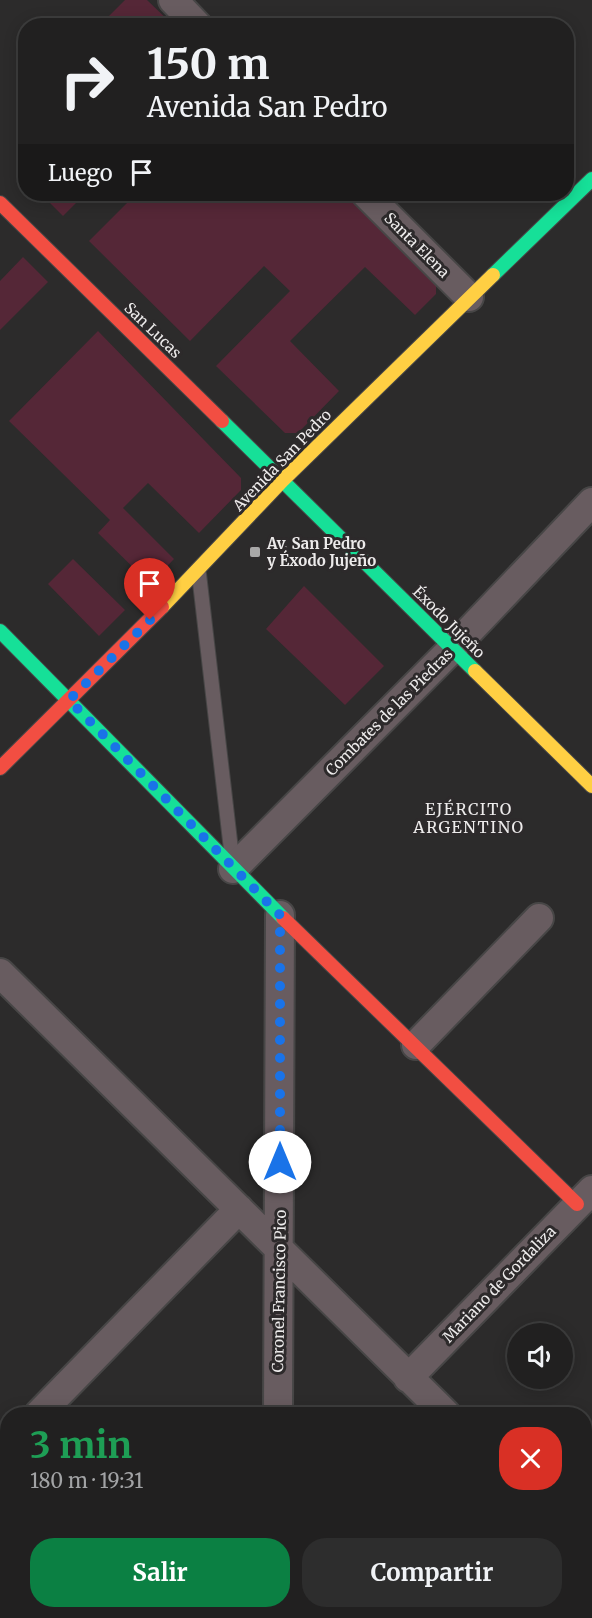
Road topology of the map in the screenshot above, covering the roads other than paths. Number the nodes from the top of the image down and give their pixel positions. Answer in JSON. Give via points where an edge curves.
{"nodes":[{"id":1,"x":173,"y":0,"type":"edge"},
{"id":2,"x":190,"y":18,"type":"edge"},
{"id":3,"x":592,"y":179,"type":"edge"},
{"id":4,"x":574,"y":196,"type":"edge"},
{"id":5,"x":373,"y":201,"type":"edge"},
{"id":6,"x":569,"y":201,"type":"edge"},
{"id":7,"x":0,"y":203,"type":"edge"},
{"id":8,"x":469,"y":297,"type":"junction"},
{"id":9,"x":283,"y":480,"type":"junction"},
{"id":10,"x":592,"y":502,"type":"edge"},
{"id":11,"x":198,"y":572,"type":"junction"},
{"id":12,"x":0,"y":631,"type":"edge"},
{"id":13,"x":453,"y":648,"type":"junction"},
{"id":14,"x":69,"y":700,"type":"junction"},
{"id":15,"x":0,"y":768,"type":"edge"},
{"id":16,"x":592,"y":786,"type":"edge"},
{"id":17,"x":233,"y":869,"type":"junction"},
{"id":18,"x":280,"y":915,"type":"junction"},
{"id":19,"x":539,"y":918,"type":"dead end"},
{"id":20,"x":0,"y":974,"type":"edge"},
{"id":21,"x":416,"y":1046,"type":"junction"},
{"id":22,"x":585,"y":1197,"type":"edge"},
{"id":23,"x":239,"y":1209,"type":"junction"},
{"id":24,"x":280,"y":1251,"type":"junction"},
{"id":25,"x":408,"y":1378,"type":"junction"},
{"id":26,"x":46,"y":1407,"type":"edge"},
{"id":27,"x":278,"y":1407,"type":"edge"},
{"id":28,"x":431,"y":1407,"type":"edge"}],
"edges":[{"from":1,"to":2,"type":"street"},
{"from":3,"to":4,"type":"street","name":"Avenida San Pedro"},
{"from":5,"to":8,"type":"street","name":"Santa Elena"},
{"from":6,"to":8,"type":"street","name":"Avenida San Pedro"},
{"from":7,"to":9,"type":"street","name":"San Lucas"},
{"from":8,"to":9,"type":"street","name":"Avenida San Pedro"},
{"from":9,"to":11,"type":"street","name":"Avenida San Pedro"},
{"from":9,"to":13,"type":"street","name":"Éxodo Jujeño"},
{"from":10,"to":13,"type":"street","name":"Combates de las Piedras"},
{"from":11,"to":14,"type":"street","name":"Avenida San Pedro"},
{"from":11,"to":17,"type":"lane"},
{"from":12,"to":14,"type":"street"},
{"from":13,"to":16,"type":"street","name":"Éxodo Jujeño"},
{"from":13,"to":17,"type":"street","name":"Combates de las Piedras"},
{"from":14,"to":15,"type":"street","name":"Avenida San Pedro"},
{"from":14,"to":17,"type":"street"},
{"from":17,"to":18,"type":"street"},
{"from":18,"to":21,"type":"street"},
{"from":18,"to":24,"type":"street","name":"Coronel Francisco Pico"},
{"from":19,"to":21,"type":"street"},
{"from":20,"to":23,"type":"street"},
{"from":21,"to":22,"type":"street"},
{"from":22,"to":25,"type":"street","name":"Mariano de Gordaliza"},
{"from":23,"to":24,"type":"street"},
{"from":23,"to":26,"type":"street"},
{"from":24,"to":25,"type":"street"},
{"from":24,"to":27,"type":"street","name":"Coronel Francisco Pico"},
{"from":25,"to":28,"type":"street"}]}
